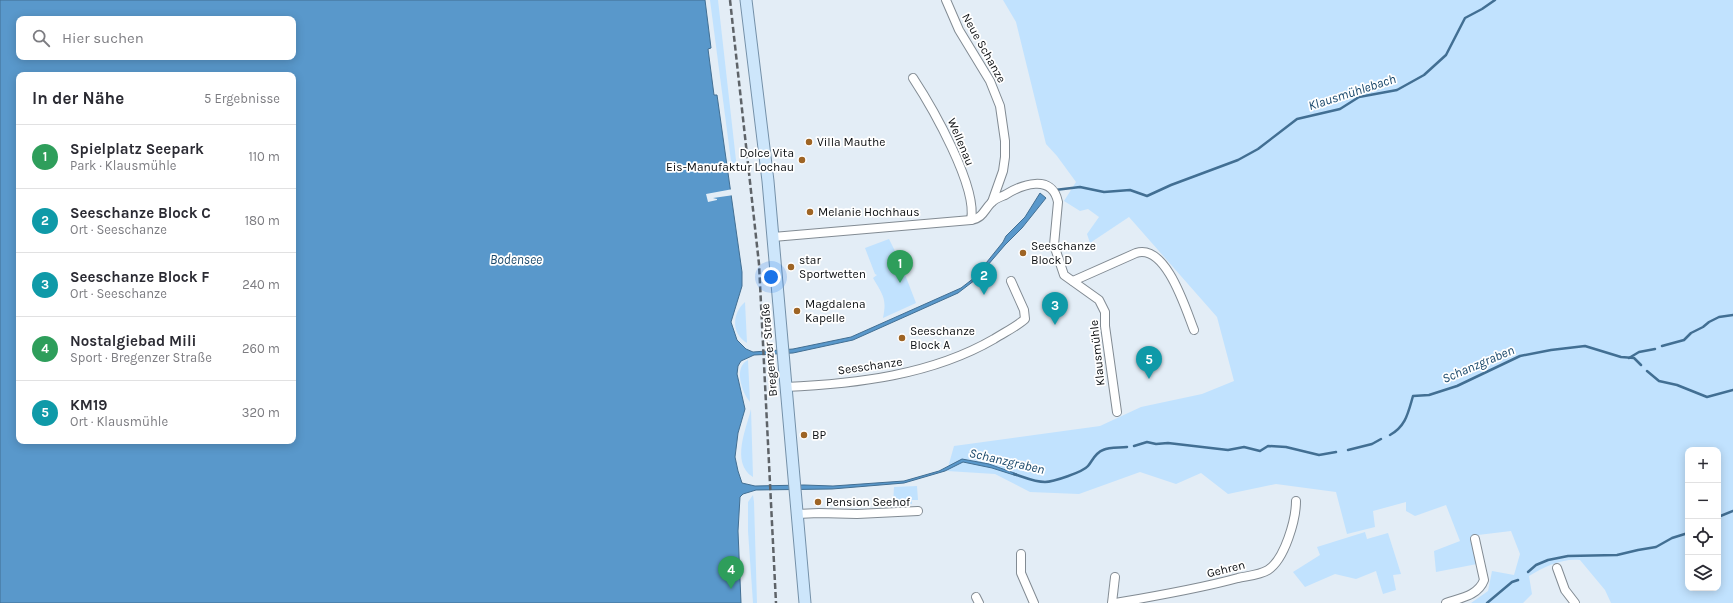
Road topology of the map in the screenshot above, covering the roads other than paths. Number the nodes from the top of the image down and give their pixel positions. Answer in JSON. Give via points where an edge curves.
{"nodes":[{"id":1,"x":746,"y":0,"type":"edge"},
{"id":2,"x":946,"y":0,"type":"edge"},
{"id":3,"x":913,"y":78,"type":"dead end"},
{"id":4,"x":992,"y":202,"type":"junction"},
{"id":5,"x":971,"y":220,"type":"junction"},
{"id":6,"x":773,"y":238,"type":"junction"},
{"id":7,"x":1011,"y":281,"type":"dead end"},
{"id":8,"x":1073,"y":281,"type":"junction"},
{"id":9,"x":1194,"y":330,"type":"dead end"},
{"id":10,"x":785,"y":387,"type":"junction"},
{"id":11,"x":1117,"y":412,"type":"dead end"},
{"id":12,"x":1296,"y":501,"type":"dead end"},
{"id":13,"x":918,"y":511,"type":"dead end"},
{"id":14,"x":797,"y":514,"type":"junction"},
{"id":15,"x":1475,"y":539,"type":"dead end"},
{"id":16,"x":1021,"y":554,"type":"dead end"},
{"id":17,"x":1557,"y":568,"type":"dead end"},
{"id":18,"x":1115,"y":577,"type":"dead end"},
{"id":19,"x":805,"y":603,"type":"edge"},
{"id":20,"x":1034,"y":603,"type":"edge"},
{"id":21,"x":1114,"y":603,"type":"edge"},
{"id":22,"x":1446,"y":603,"type":"edge"},
{"id":23,"x":1575,"y":603,"type":"edge"}],
"edges":[{"from":1,"to":6,"type":"main road","name":"Bregenzer Straße"},
{"from":2,"to":4,"type":"street","name":"Neue Schanze","via":[[959,30],[990,81],[1000,106],[1005,157]]},
{"from":3,"to":5,"type":"street","name":"Wellenau","via":[[935,112],[954,154],[971,199]]},
{"from":4,"to":5,"type":"street","name":"Klausmühle","via":[[981,216]]},
{"from":4,"to":8,"type":"street","name":"Klausmühle","via":[[1027,184],[1039,184],[1050,188],[1058,202],[1054,245],[1064,275]]},
{"from":5,"to":6,"type":"street"},
{"from":6,"to":10,"type":"main road","name":"Bregenzer Straße"},
{"from":7,"to":10,"type":"street","name":"Seeschanze","via":[[1024,310],[1025,319],[958,358],[912,372],[866,380]]},
{"from":8,"to":9,"type":"street","via":[[1136,252],[1149,253],[1159,260],[1176,287]]},
{"from":8,"to":11,"type":"street","name":"Klausmühle","via":[[1099,300],[1105,312]]},
{"from":10,"to":14,"type":"main road","name":"Bregenzer Straße"},
{"from":12,"to":21,"type":"street","name":"Gehren","via":[[1293,522],[1281,554],[1268,570],[1187,591]]},
{"from":13,"to":14,"type":"street"},
{"from":14,"to":19,"type":"main road","name":"Bregenzer Straße"},
{"from":15,"to":22,"type":"street","via":[[1484,580],[1482,586],[1473,594]]},
{"from":16,"to":20,"type":"street","via":[[1021,573]]},
{"from":17,"to":23,"type":"street","via":[[1565,590]]},
{"from":18,"to":21,"type":"street","name":"Gehren"}]}
